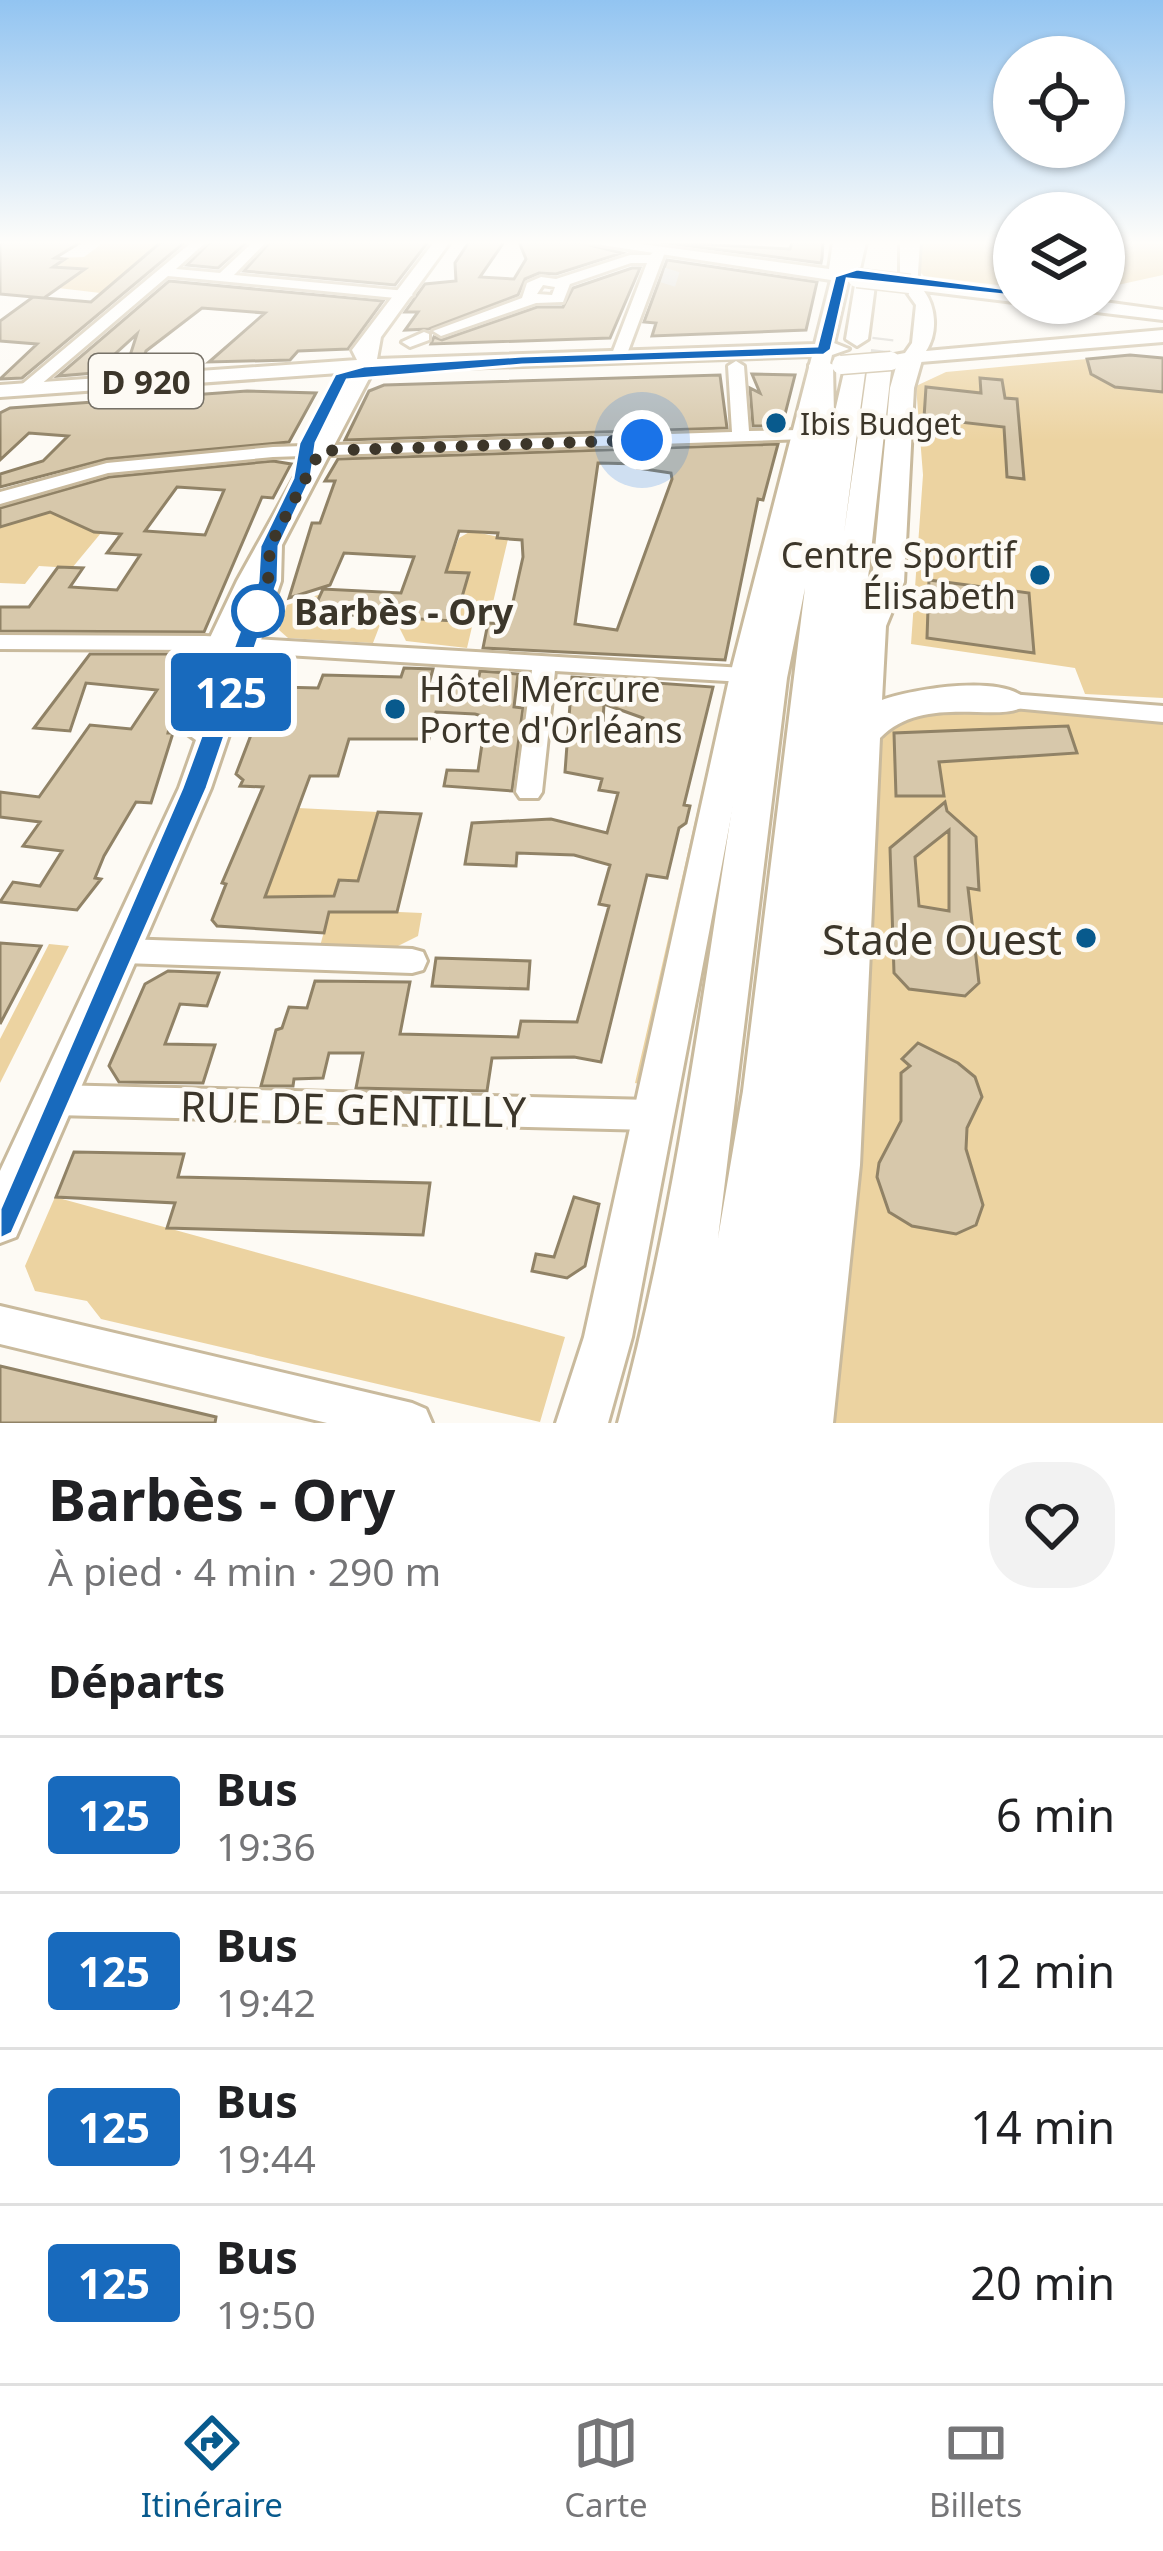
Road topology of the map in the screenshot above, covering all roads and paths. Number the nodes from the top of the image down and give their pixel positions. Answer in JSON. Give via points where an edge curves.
{"nodes":[{"id":1,"x":121,"y":308,"type":"edge"},
{"id":2,"x":396,"y":308,"type":"edge"},
{"id":3,"x":506,"y":308,"type":"edge"},
{"id":4,"x":642,"y":308,"type":"edge"},
{"id":5,"x":873,"y":308,"type":"edge"},
{"id":6,"x":873,"y":308,"type":"edge"},
{"id":7,"x":921,"y":308,"type":"edge"},
{"id":8,"x":1125,"y":310,"type":"edge"},
{"id":9,"x":1163,"y":315,"type":"edge"},
{"id":10,"x":425,"y":336,"type":"dead end"},
{"id":11,"x":1163,"y":336,"type":"edge"},
{"id":12,"x":620,"y":352,"type":"junction"},
{"id":13,"x":867,"y":357,"type":"junction"},
{"id":14,"x":736,"y":366,"type":"junction"},
{"id":15,"x":354,"y":371,"type":"junction"},
{"id":16,"x":26,"y":389,"type":"junction"},
{"id":17,"x":0,"y":394,"type":"edge"},
{"id":18,"x":800,"y":435,"type":"junction"},
{"id":19,"x":741,"y":437,"type":"junction"},
{"id":20,"x":309,"y":460,"type":"junction"},
{"id":21,"x":0,"y":498,"type":"edge"},
{"id":22,"x":863,"y":508,"type":"junction"},
{"id":23,"x":818,"y":603,"type":"junction"},
{"id":24,"x":873,"y":620,"type":"junction"},
{"id":25,"x":0,"y":641,"type":"edge"},
{"id":26,"x":234,"y":645,"type":"junction"},
{"id":27,"x":544,"y":663,"type":"junction"},
{"id":28,"x":744,"y":675,"type":"junction"},
{"id":29,"x":1010,"y":702,"type":"joint"},
{"id":30,"x":1163,"y":713,"type":"edge"},
{"id":31,"x":862,"y":735,"type":"junction"},
{"id":32,"x":529,"y":792,"type":"dead end"},
{"id":33,"x":740,"y":894,"type":"junction"},
{"id":34,"x":123,"y":951,"type":"junction"},
{"id":35,"x":412,"y":962,"type":"dead end"},
{"id":36,"x":55,"y":1100,"type":"junction"},
{"id":37,"x":651,"y":1115,"type":"junction"},
{"id":38,"x":8,"y":1204,"type":"edge"},
{"id":39,"x":0,"y":1324,"type":"edge"},
{"id":40,"x":412,"y":1423,"type":"edge"},
{"id":41,"x":582,"y":1423,"type":"edge"},
{"id":42,"x":650,"y":1423,"type":"edge"},
{"id":43,"x":705,"y":1423,"type":"edge"},
{"id":44,"x":752,"y":1423,"type":"edge"},
{"id":45,"x":802,"y":1423,"type":"edge"}],
"edges":[{"from":1,"to":16,"type":"street"},
{"from":2,"to":15,"type":"main road"},
{"from":3,"to":10,"type":"street"},
{"from":4,"to":12,"type":"street"},
{"from":5,"to":13,"type":"highway"},
{"from":6,"to":13,"type":"main road"},
{"from":7,"to":13,"type":"main road"},
{"from":8,"to":9,"type":"main road"},
{"from":11,"to":13,"type":"main road"},
{"from":12,"to":13,"type":"main road"},
{"from":12,"to":15,"type":"main road"},
{"from":13,"to":14,"type":"main road","number":"D 920"},
{"from":13,"to":18,"type":"main road"},
{"from":13,"to":22,"type":"highway"},
{"from":13,"to":23,"type":"highway"},
{"from":13,"to":24,"type":"highway","via":[[902,388],[888,582]]},
{"from":13,"to":33,"type":"highway","via":[[823,410],[771,673]]},
{"from":14,"to":15,"type":"main road","number":"D 920"},
{"from":14,"to":19,"type":"street"},
{"from":15,"to":16,"type":"main road","number":"D 920"},
{"from":15,"to":17,"type":"main road","number":"D 920"},
{"from":15,"to":20,"type":"main road"},
{"from":16,"to":17,"type":"main road","number":"D 920"},
{"from":18,"to":19,"type":"street"},
{"from":18,"to":28,"type":"main road"},
{"from":19,"to":20,"type":"street"},
{"from":20,"to":21,"type":"street","via":[[107,468]]},
{"from":20,"to":26,"type":"main road"},
{"from":22,"to":24,"type":"highway"},
{"from":22,"to":44,"type":"highway","via":[[831,750],[803,1091]]},
{"from":23,"to":33,"type":"highway","via":[[796,656]]},
{"from":23,"to":43,"type":"highway","via":[[768,1087]]},
{"from":24,"to":31,"type":"highway"},
{"from":25,"to":26,"type":"street"},
{"from":26,"to":27,"type":"street"},
{"from":26,"to":34,"type":"main road","via":[[181,787],[176,824]]},
{"from":27,"to":28,"type":"street"},
{"from":27,"to":32,"type":"street"},
{"from":28,"to":37,"type":"main road"},
{"from":29,"to":30,"type":"street"},
{"from":29,"to":31,"type":"highway","via":[[902,702]]},
{"from":31,"to":45,"type":"highway","via":[[834,1166]]},
{"from":33,"to":42,"type":"highway","via":[[692,1246]]},
{"from":34,"to":35,"type":"street"},
{"from":34,"to":36,"type":"main road"},
{"from":36,"to":37,"type":"street","name":"RUE DE GENTILLY"},
{"from":36,"to":38,"type":"main road"},
{"from":37,"to":41,"type":"main road","via":[[608,1337]]},
{"from":39,"to":40,"type":"street"}]}
